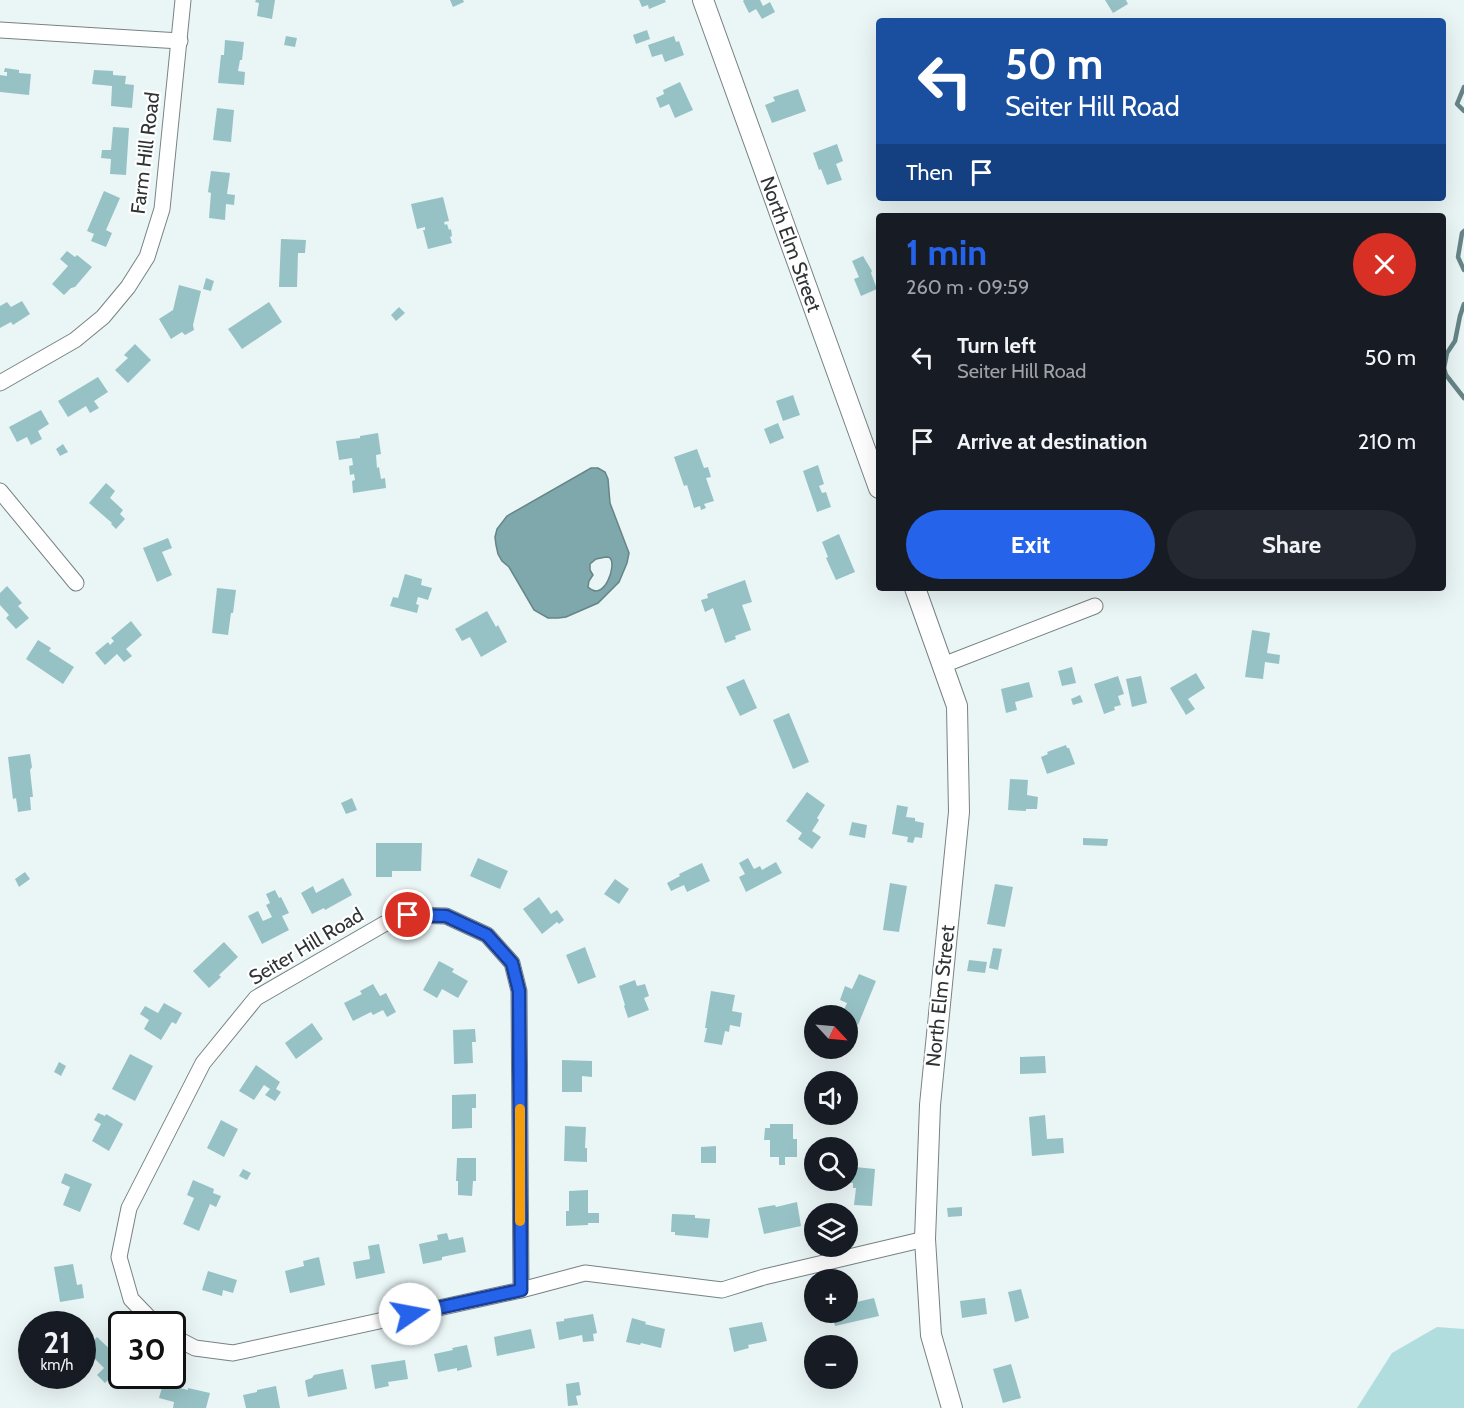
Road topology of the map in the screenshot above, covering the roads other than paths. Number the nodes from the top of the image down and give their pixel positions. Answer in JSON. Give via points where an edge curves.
{"nodes":[{"id":1,"x":183,"y":0,"type":"edge"},
{"id":2,"x":703,"y":0,"type":"edge"},
{"id":3,"x":0,"y":30,"type":"edge"},
{"id":4,"x":180,"y":41,"type":"junction"},
{"id":5,"x":0,"y":383,"type":"edge"},
{"id":6,"x":876,"y":480,"type":"edge"},
{"id":7,"x":0,"y":491,"type":"edge"},
{"id":8,"x":76,"y":583,"type":"dead end"},
{"id":9,"x":916,"y":591,"type":"edge"},
{"id":10,"x":1095,"y":606,"type":"dead end"},
{"id":11,"x":943,"y":665,"type":"junction"},
{"id":12,"x":925,"y":1239,"type":"junction"},
{"id":13,"x":521,"y":1290,"type":"junction"},
{"id":14,"x":143,"y":1311,"type":"edge"},
{"id":15,"x":186,"y":1343,"type":"edge"},
{"id":16,"x":952,"y":1408,"type":"edge"}],
"edges":[{"from":1,"to":4,"type":"street","name":"Farm Hill Road"},
{"from":2,"to":6,"type":"main road","name":"North Elm Street"},
{"from":3,"to":4,"type":"street"},
{"from":4,"to":5,"type":"street","name":"Farm Hill Road","via":[[162,209],[147,257],[103,317],[75,340]]},
{"from":7,"to":8,"type":"street"},
{"from":9,"to":11,"type":"main road","name":"North Elm Street"},
{"from":10,"to":11,"type":"street"},
{"from":11,"to":12,"type":"main road","name":"North Elm Street","via":[[957,706],[959,812],[930,1105]]},
{"from":12,"to":13,"type":"street","via":[[764,1276],[722,1290],[585,1273]]},
{"from":12,"to":16,"type":"main road","name":"North Elm Street","via":[[932,1335]]},
{"from":13,"to":14,"type":"street","name":"Seiter Hill Road","via":[[519,991],[512,963],[487,935],[446,916],[408,915],[384,924],[256,998],[203,1063],[129,1208],[119,1257],[131,1299]]},
{"from":13,"to":15,"type":"street","via":[[233,1353]]}]}
